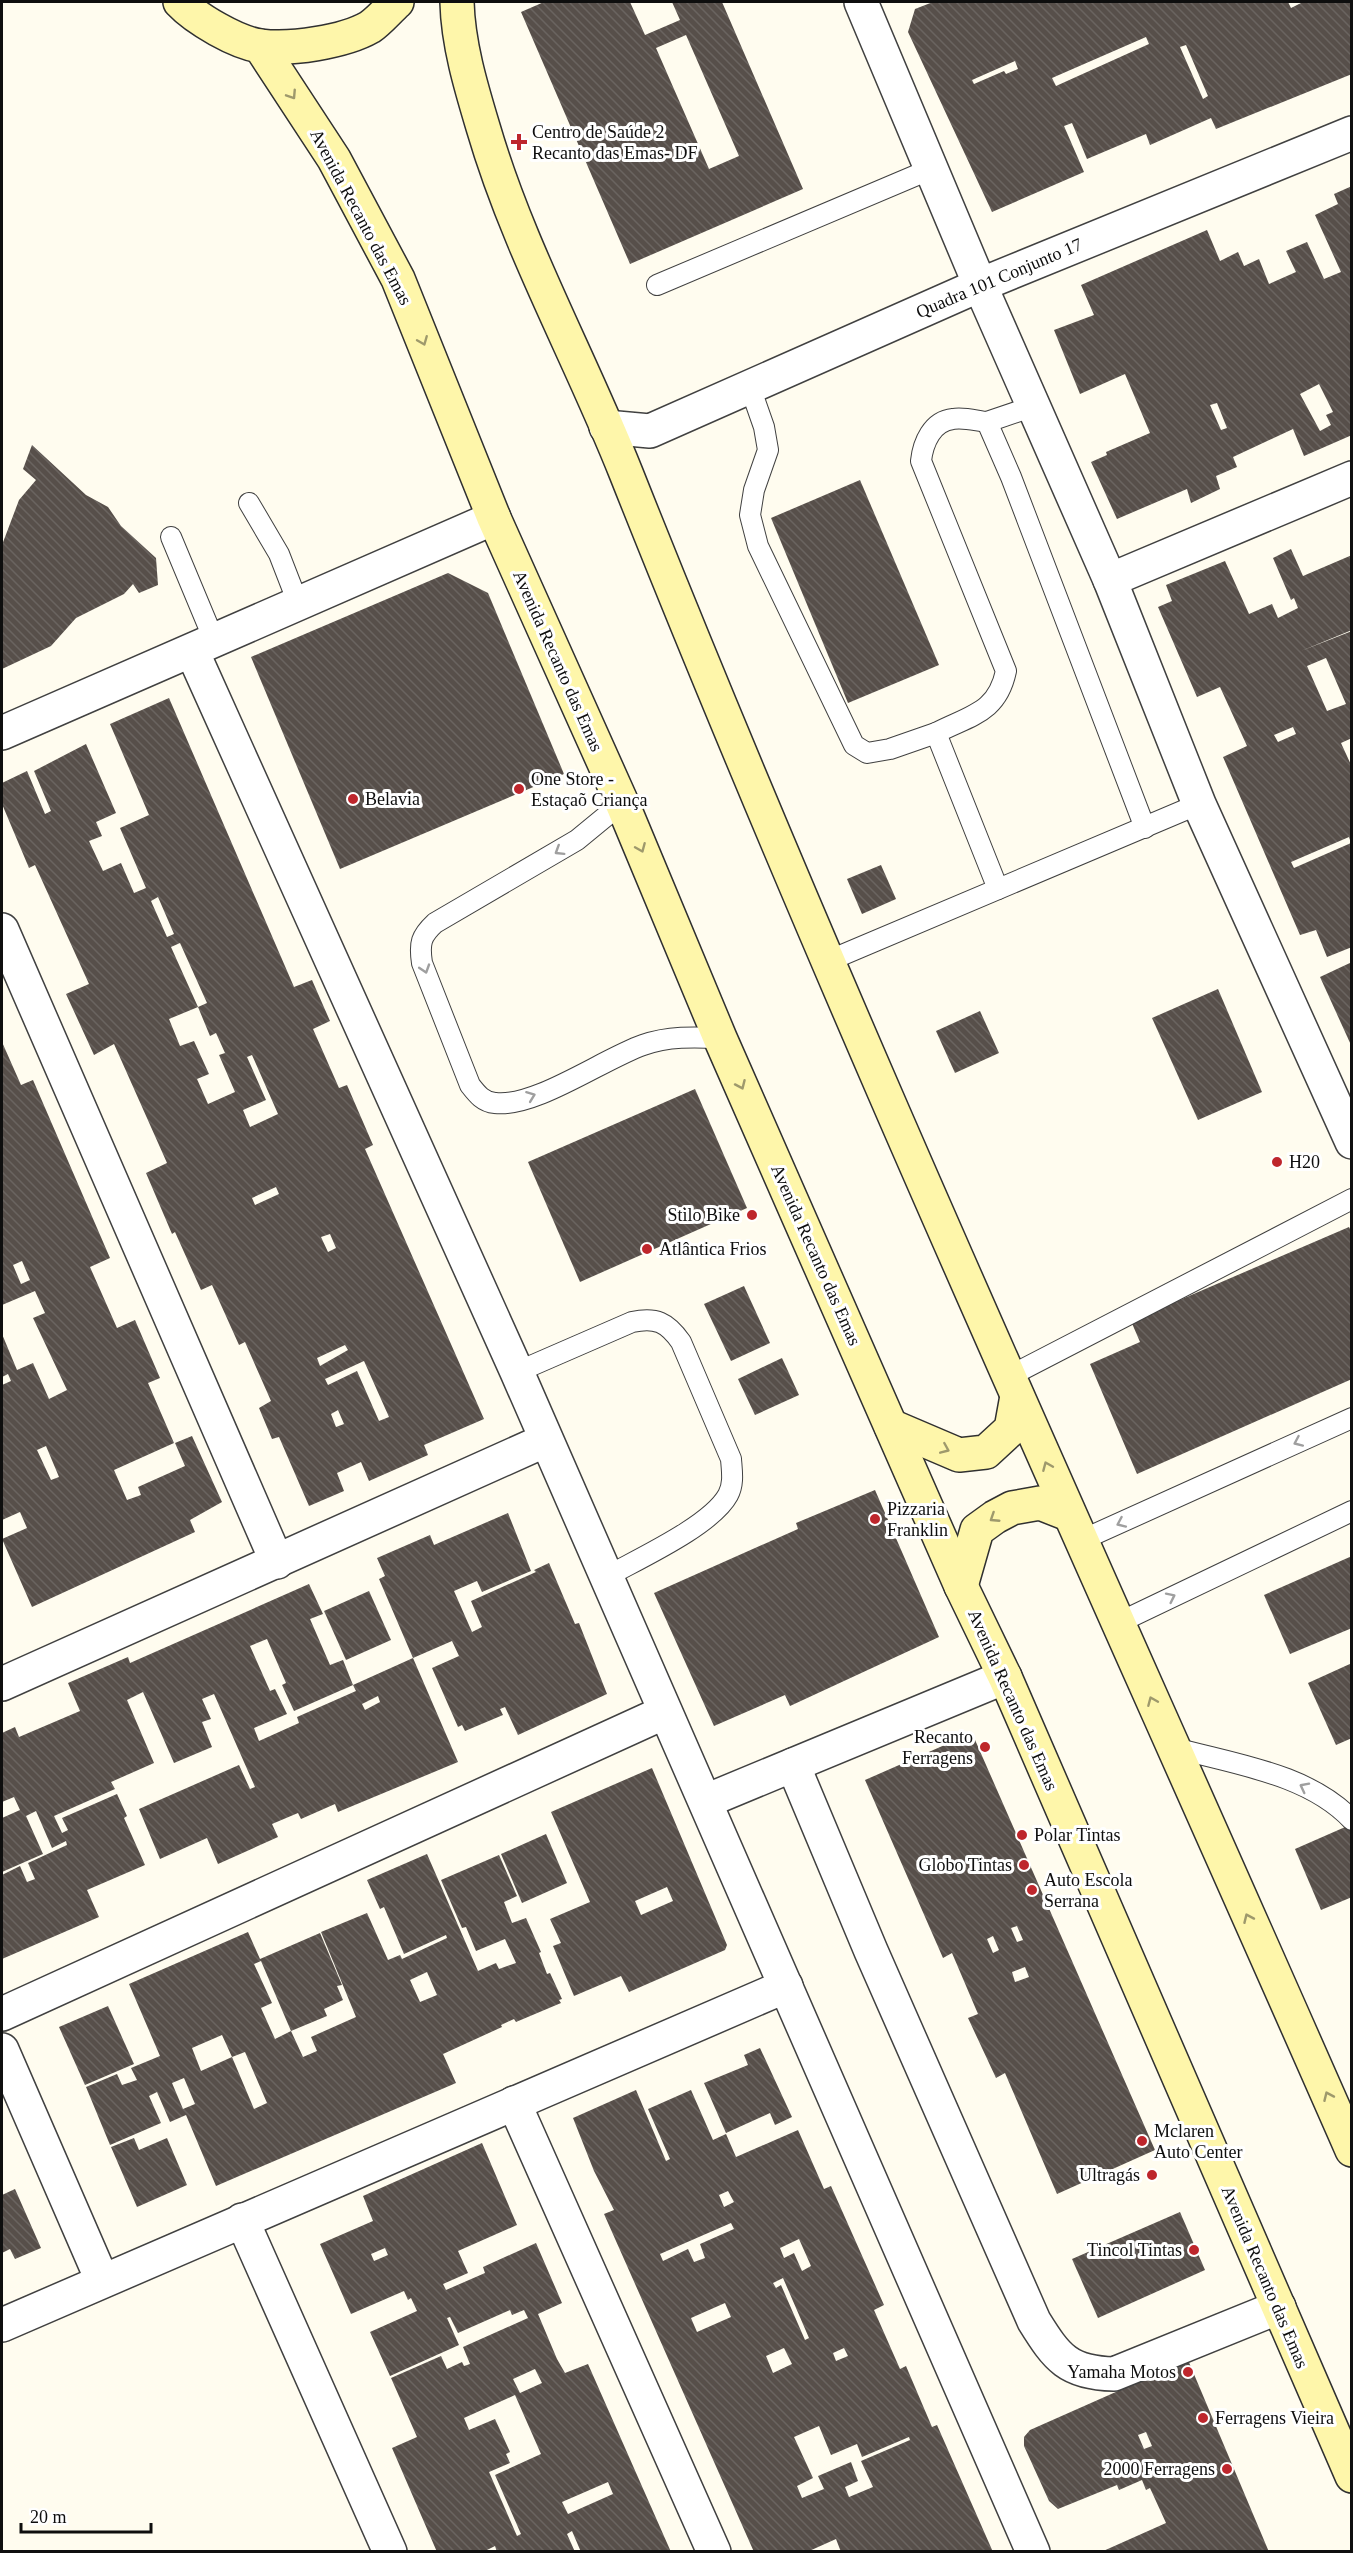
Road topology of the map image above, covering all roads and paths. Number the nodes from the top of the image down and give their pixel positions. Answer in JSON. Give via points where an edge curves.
{"nodes":[{"id":1,"x":180,"y":2,"type":"edge"},
{"id":2,"x":397,"y":2,"type":"edge"},
{"id":3,"x":458,"y":2,"type":"edge"},
{"id":4,"x":867,"y":3,"type":"edge"},
{"id":5,"x":260,"y":46,"type":"junction"},
{"id":6,"x":1352,"y":133,"type":"edge"},
{"id":7,"x":931,"y":169,"type":"junction"},
{"id":8,"x":657,"y":285,"type":"dead end"},
{"id":9,"x":980,"y":285,"type":"junction"},
{"id":10,"x":750,"y":387,"type":"junction"},
{"id":11,"x":1034,"y":406,"type":"junction"},
{"id":12,"x":987,"y":422,"type":"junction"},
{"id":13,"x":606,"y":427,"type":"junction"},
{"id":14,"x":650,"y":431,"type":"junction"},
{"id":15,"x":624,"y":466,"type":"junction"},
{"id":16,"x":1352,"y":478,"type":"edge"},
{"id":17,"x":249,"y":503,"type":"dead end"},
{"id":18,"x":494,"y":518,"type":"junction"},
{"id":19,"x":171,"y":537,"type":"dead end"},
{"id":20,"x":1110,"y":580,"type":"junction"},
{"id":21,"x":298,"y":603,"type":"junction"},
{"id":22,"x":203,"y":645,"type":"junction"},
{"id":23,"x":2,"y":733,"type":"edge"},
{"id":24,"x":936,"y":733,"type":"junction"},
{"id":25,"x":622,"y":804,"type":"junction"},
{"id":26,"x":1200,"y":804,"type":"junction"},
{"id":27,"x":1145,"y":828,"type":"junction"},
{"id":28,"x":998,"y":890,"type":"junction"},
{"id":29,"x":2,"y":930,"type":"edge"},
{"id":30,"x":828,"y":961,"type":"junction"},
{"id":31,"x":720,"y":1038,"type":"junction"},
{"id":32,"x":1352,"y":1142,"type":"edge"},
{"id":33,"x":1352,"y":1199,"type":"edge"},
{"id":34,"x":517,"y":1372,"type":"junction"},
{"id":35,"x":1013,"y":1386,"type":"junction"},
{"id":36,"x":1352,"y":1418,"type":"edge"},
{"id":37,"x":891,"y":1426,"type":"junction"},
{"id":38,"x":546,"y":1440,"type":"junction"},
{"id":39,"x":1352,"y":1510,"type":"edge"},
{"id":40,"x":1075,"y":1527,"type":"junction"},
{"id":41,"x":277,"y":1562,"type":"junction"},
{"id":42,"x":606,"y":1577,"type":"junction"},
{"id":43,"x":961,"y":1586,"type":"junction"},
{"id":44,"x":1118,"y":1623,"type":"junction"},
{"id":45,"x":5,"y":1674,"type":"edge"},
{"id":46,"x":1005,"y":1677,"type":"junction"},
{"id":47,"x":665,"y":1712,"type":"junction"},
{"id":48,"x":1172,"y":1747,"type":"junction"},
{"id":49,"x":793,"y":1766,"type":"junction"},
{"id":50,"x":706,"y":1801,"type":"junction"},
{"id":51,"x":1352,"y":1820,"type":"edge"},
{"id":52,"x":786,"y":1986,"type":"junction"},
{"id":53,"x":2,"y":2014,"type":"edge"},
{"id":54,"x":2,"y":2050,"type":"edge"},
{"id":55,"x":514,"y":2103,"type":"junction"},
{"id":56,"x":1351,"y":2145,"type":"edge"},
{"id":57,"x":242,"y":2220,"type":"junction"},
{"id":58,"x":102,"y":2280,"type":"junction"},
{"id":59,"x":1278,"y":2307,"type":"junction"},
{"id":60,"x":2,"y":2325,"type":"edge"},
{"id":61,"x":1351,"y":2475,"type":"edge"},
{"id":62,"x":390,"y":2552,"type":"edge"},
{"id":63,"x":714,"y":2552,"type":"edge"},
{"id":64,"x":1033,"y":2552,"type":"edge"}],
"edges":[{"from":1,"to":5,"type":"main road","via":[[227,33]]},
{"from":2,"to":5,"type":"main road","via":[[369,27],[328,42]]},
{"from":3,"to":13,"type":"main road","via":[[473,95],[501,189]]},
{"from":4,"to":7,"type":"street"},
{"from":5,"to":18,"type":"main road","name":"Avenida Recanto das Emas","one_way":true,"via":[[334,159],[398,279]]},
{"from":6,"to":9,"type":"street","name":"Quadra 101 Conjunto 17"},
{"from":7,"to":8,"type":"lane"},
{"from":7,"to":9,"type":"street"},
{"from":9,"to":10,"type":"street","name":"Quadra 101 Conjunto 17"},
{"from":9,"to":11,"type":"street"},
{"from":10,"to":14,"type":"street","name":"Quadra 101 Conjunto 17"},
{"from":10,"to":24,"type":"lane","via":[[768,450],[750,515],[758,546],[854,745],[867,753]]},
{"from":11,"to":12,"type":"lane"},
{"from":11,"to":20,"type":"street"},
{"from":12,"to":24,"type":"lane","via":[[952,418],[931,431],[923,445],[921,461],[1006,671],[1002,690],[991,705]]},
{"from":12,"to":27,"type":"lane"},
{"from":13,"to":14,"type":"street","name":"Quadra 101 Conjunto 17"},
{"from":13,"to":15,"type":"main road"},
{"from":14,"to":15,"type":"street","name":"Quadra 101 Conjunto 17"},
{"from":15,"to":30,"type":"main road"},
{"from":16,"to":20,"type":"street"},
{"from":17,"to":21,"type":"lane","via":[[279,554]]},
{"from":18,"to":21,"type":"street"},
{"from":18,"to":25,"type":"main road","name":"Avenida Recanto das Emas"},
{"from":19,"to":22,"type":"lane"},
{"from":20,"to":26,"type":"street"},
{"from":21,"to":22,"type":"street"},
{"from":22,"to":23,"type":"street"},
{"from":22,"to":34,"type":"street"},
{"from":24,"to":28,"type":"lane"},
{"from":25,"to":31,"type":"main road","name":"Avenida Recanto das Emas","one_way":true},
{"from":25,"to":31,"type":"lane","one_way":true,"via":[[577,840],[435,923],[424,934],[420,945],[422,963],[465,1074],[480,1098],[511,1103],[641,1046],[685,1037]]},
{"from":26,"to":27,"type":"lane"},
{"from":26,"to":32,"type":"street"},
{"from":27,"to":28,"type":"lane"},
{"from":28,"to":30,"type":"lane"},
{"from":29,"to":41,"type":"street"},
{"from":30,"to":35,"type":"main road"},
{"from":31,"to":37,"type":"main road","name":"Avenida Recanto das Emas","one_way":true},
{"from":33,"to":35,"type":"lane"},
{"from":34,"to":38,"type":"street"},
{"from":34,"to":42,"type":"lane","via":[[646,1319],[658,1320],[671,1328],[681,1342],[731,1459],[733,1477],[728,1495],[714,1514]]},
{"from":37,"to":35,"type":"main road","one_way":true,"via":[[959,1455],[986,1452],[1011,1429]]},
{"from":40,"to":35,"type":"main road","one_way":true},
{"from":36,"to":40,"type":"lane","one_way":true},
{"from":37,"to":43,"type":"main road","name":"Avenida Recanto das Emas"},
{"from":38,"to":41,"type":"street"},
{"from":38,"to":42,"type":"street"},
{"from":44,"to":39,"type":"lane","one_way":true},
{"from":40,"to":43,"type":"main road","one_way":true,"via":[[1040,1503],[1012,1508],[977,1530]]},
{"from":40,"to":44,"type":"main road"},
{"from":41,"to":45,"type":"street"},
{"from":42,"to":47,"type":"street"},
{"from":43,"to":46,"type":"main road","name":"Avenida Recanto das Emas"},
{"from":48,"to":44,"type":"main road","one_way":true},
{"from":46,"to":49,"type":"street"},
{"from":46,"to":59,"type":"main road","name":"Avenida Recanto das Emas"},
{"from":47,"to":50,"type":"street"},
{"from":47,"to":53,"type":"street"},
{"from":51,"to":48,"type":"lane","one_way":true,"via":[[1336,1804],[1288,1779]]},
{"from":56,"to":48,"type":"main road","one_way":true},
{"from":49,"to":50,"type":"street"},
{"from":49,"to":59,"type":"street","via":[[1034,2321],[1054,2353],[1071,2366],[1092,2374],[1114,2374]]},
{"from":50,"to":52,"type":"street"},
{"from":52,"to":55,"type":"street"},
{"from":52,"to":64,"type":"street"},
{"from":54,"to":58,"type":"street"},
{"from":55,"to":57,"type":"street"},
{"from":55,"to":63,"type":"street"},
{"from":57,"to":58,"type":"street"},
{"from":57,"to":62,"type":"street"},
{"from":58,"to":60,"type":"street"},
{"from":59,"to":61,"type":"main road","name":"Avenida Recanto das Emas"}]}
